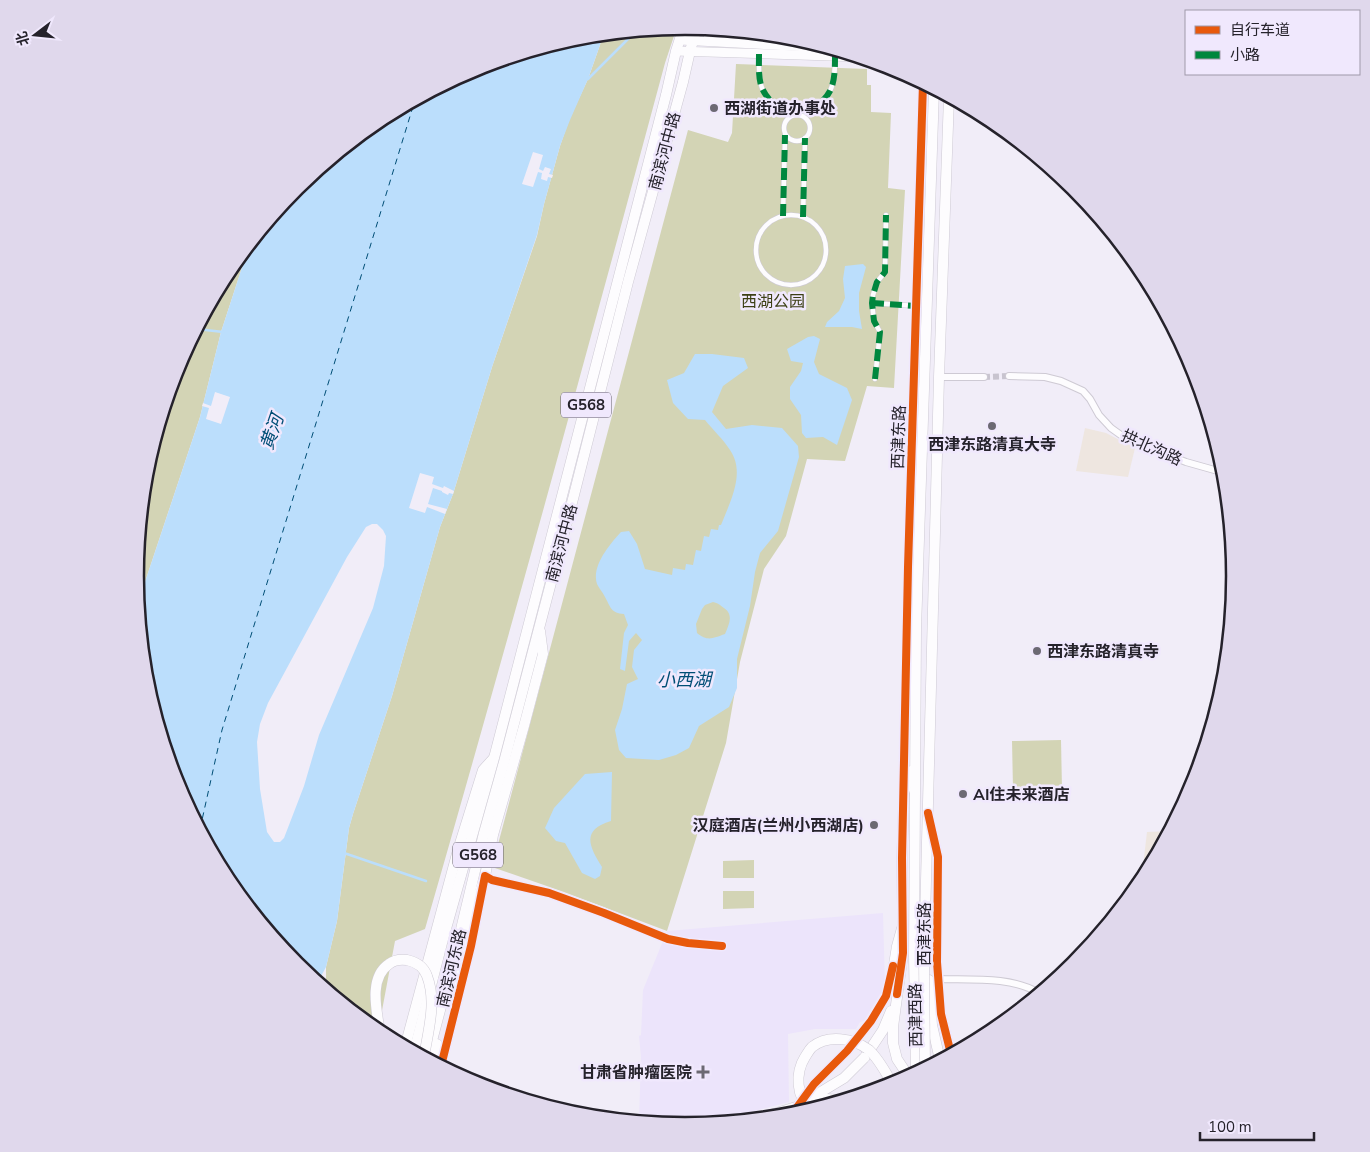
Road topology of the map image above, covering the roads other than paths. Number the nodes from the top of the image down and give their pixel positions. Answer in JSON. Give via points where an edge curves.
{"nodes":[{"id":1,"x":681,"y":35,"type":"edge"},
{"id":2,"x":695,"y":35,"type":"edge"},
{"id":3,"x":707,"y":36,"type":"edge"},
{"id":4,"x":680,"y":40,"type":"junction"},
{"id":5,"x":693,"y":41,"type":"junction"},
{"id":6,"x":706,"y":42,"type":"junction"},
{"id":7,"x":797,"y":46,"type":"edge"},
{"id":8,"x":676,"y":51,"type":"junction"},
{"id":9,"x":690,"y":52,"type":"junction"},
{"id":10,"x":759,"y":54,"type":"junction"},
{"id":11,"x":835,"y":56,"type":"joint"},
{"id":12,"x":923,"y":90,"type":"edge"},
{"id":13,"x":934,"y":96,"type":"edge"},
{"id":14,"x":949,"y":103,"type":"edge"},
{"id":15,"x":797,"y":114,"type":"junction"},
{"id":16,"x":786,"y":135,"type":"junction"},
{"id":17,"x":805,"y":138,"type":"junction"},
{"id":18,"x":886,"y":215,"type":"dead end"},
{"id":19,"x":783,"y":216,"type":"junction"},
{"id":20,"x":803,"y":217,"type":"junction"},
{"id":21,"x":872,"y":303,"type":"junction"},
{"id":22,"x":916,"y":306,"type":"junction"},
{"id":23,"x":1009,"y":376,"type":"tunnel mouth"},
{"id":24,"x":939,"y":377,"type":"junction"},
{"id":25,"x":984,"y":377,"type":"tunnel mouth"},
{"id":26,"x":875,"y":380,"type":"dead end"},
{"id":27,"x":1216,"y":470,"type":"edge"},
{"id":28,"x":539,"y":625,"type":"junction"},
{"id":29,"x":494,"y":758,"type":"junction"},
{"id":30,"x":915,"y":760,"type":"junction"},
{"id":31,"x":904,"y":793,"type":"junction"},
{"id":32,"x":928,"y":813,"type":"junction"},
{"id":33,"x":485,"y":876,"type":"junction"},
{"id":34,"x":926,"y":890,"type":"junction"},
{"id":35,"x":902,"y":924,"type":"junction"},
{"id":36,"x":722,"y":946,"type":"dead end"},
{"id":37,"x":919,"y":957,"type":"junction"},
{"id":38,"x":938,"y":979,"type":"junction"},
{"id":39,"x":1033,"y":990,"type":"edge"},
{"id":40,"x":897,"y":994,"type":"junction"},
{"id":41,"x":379,"y":1022,"type":"edge"},
{"id":42,"x":407,"y":1040,"type":"edge"},
{"id":43,"x":416,"y":1046,"type":"edge"},
{"id":44,"x":950,"y":1048,"type":"edge"},
{"id":45,"x":425,"y":1050,"type":"edge"},
{"id":46,"x":429,"y":1052,"type":"edge"},
{"id":47,"x":939,"y":1054,"type":"edge"},
{"id":48,"x":435,"y":1055,"type":"edge"},
{"id":49,"x":443,"y":1059,"type":"edge"},
{"id":50,"x":925,"y":1061,"type":"edge"},
{"id":51,"x":916,"y":1065,"type":"edge"},
{"id":52,"x":904,"y":1071,"type":"edge"},
{"id":53,"x":889,"y":1077,"type":"edge"},
{"id":54,"x":807,"y":1093,"type":"junction"},
{"id":55,"x":809,"y":1103,"type":"edge"},
{"id":56,"x":805,"y":1104,"type":"edge"},
{"id":57,"x":806,"y":1104,"type":"edge"},
{"id":58,"x":798,"y":1105,"type":"edge"}],
"edges":[{"from":1,"to":4,"type":"main road","name":"南滨河中路","number":"G568"},
{"from":2,"to":5,"type":"main road","name":"南滨河中路","number":"G568"},
{"from":3,"to":6,"type":"street"},
{"from":4,"to":5,"type":"main road"},
{"from":4,"to":8,"type":"main road","name":"南滨河中路","number":"G568"},
{"from":5,"to":6,"type":"main road"},
{"from":5,"to":9,"type":"main road","name":"南滨河中路","number":"G568"},
{"from":6,"to":7,"type":"main road"},
{"from":8,"to":9,"type":"main road"},
{"from":8,"to":29,"type":"main road","name":"南滨河中路","number":"G568"},
{"from":9,"to":10,"type":"main road"},
{"from":9,"to":28,"type":"main road","name":"南滨河中路","number":"G568"},
{"from":10,"to":11,"type":"main road"},
{"from":10,"to":15,"type":"street","via":[[762,88],[782,109]]},
{"from":11,"to":15,"type":"street","via":[[831,89],[823,101]]},
{"from":12,"to":22,"type":"street","name":"西津东路"},
{"from":13,"to":30,"type":"main road","name":"西津东路"},
{"from":14,"to":24,"type":"main road","name":"西津东路"},
{"from":15,"to":16,"type":"street","via":[[785,123]]},
{"from":15,"to":17,"type":"street","via":[[809,124]]},
{"from":16,"to":17,"type":"street","via":[[796,142]]},
{"from":16,"to":19,"type":"street"},
{"from":17,"to":20,"type":"street"},
{"from":18,"to":21,"type":"street","via":[[885,272],[877,282]]},
{"from":19,"to":20,"type":"street"},
{"from":19,"to":20,"type":"street","via":[[768,224],[756,248],[758,262],[766,274],[776,282],[790,285],[803,283],[815,276],[823,265],[826,251],[824,238],[817,226]]},
{"from":21,"to":22,"type":"street"},
{"from":21,"to":26,"type":"street","via":[[874,320],[880,332]]},
{"from":22,"to":31,"type":"street","name":"西津东路"},
{"from":23,"to":27,"type":"street","name":"拱北沟路","via":[[1061,381],[1084,392],[1099,414],[1125,438]]},
{"from":24,"to":25,"type":"street"},
{"from":24,"to":32,"type":"main road","name":"西津东路"},
{"from":28,"to":33,"type":"main road","via":[[543,654],[493,835]]},
{"from":28,"to":46,"type":"main road","name":"南滨河中路","number":"G568"},
{"from":29,"to":42,"type":"main road","via":[[483,770],[458,850]]},
{"from":29,"to":43,"type":"main road","name":"南滨河中路","number":"G568"},
{"from":30,"to":31,"type":"main road"},
{"from":30,"to":37,"type":"main road","name":"西津东路"},
{"from":31,"to":35,"type":"main road"},
{"from":32,"to":34,"type":"main road","name":"西津东路"},
{"from":32,"to":38,"type":"street","name":"西津东路","via":[[938,857]]},
{"from":33,"to":36,"type":"street","via":[[567,899],[668,939]]},
{"from":33,"to":48,"type":"main road","via":[[466,934]]},
{"from":33,"to":49,"type":"street","name":"南滨河东路"},
{"from":34,"to":37,"type":"main road","name":"西津东路"},
{"from":34,"to":47,"type":"main road","via":[[929,987]]},
{"from":35,"to":40,"type":"main road","via":[[903,954]]},
{"from":35,"to":54,"type":"street","via":[[886,996],[848,1051]]},
{"from":37,"to":50,"type":"main road","bridge":true},
{"from":37,"to":51,"type":"main road","name":"西津西路"},
{"from":38,"to":39,"type":"street","name":"西津东路","via":[[1007,982]]},
{"from":38,"to":44,"type":"street","name":"西津东路"},
{"from":40,"to":52,"type":"main road","via":[[893,1043]]},
{"from":40,"to":55,"type":"main road","bridge":true,"via":[[884,1030],[864,1058],[844,1078]]},
{"from":41,"to":45,"type":"main road","bridge":true,"via":[[378,975],[393,961],[413,961],[427,976],[432,1005]]},
{"from":53,"to":57,"type":"main road","bridge":true,"via":[[870,1052],[857,1042],[825,1040],[811,1048],[801,1063],[798,1079]]},
{"from":54,"to":56,"type":"street"},
{"from":54,"to":58,"type":"street"}]}
